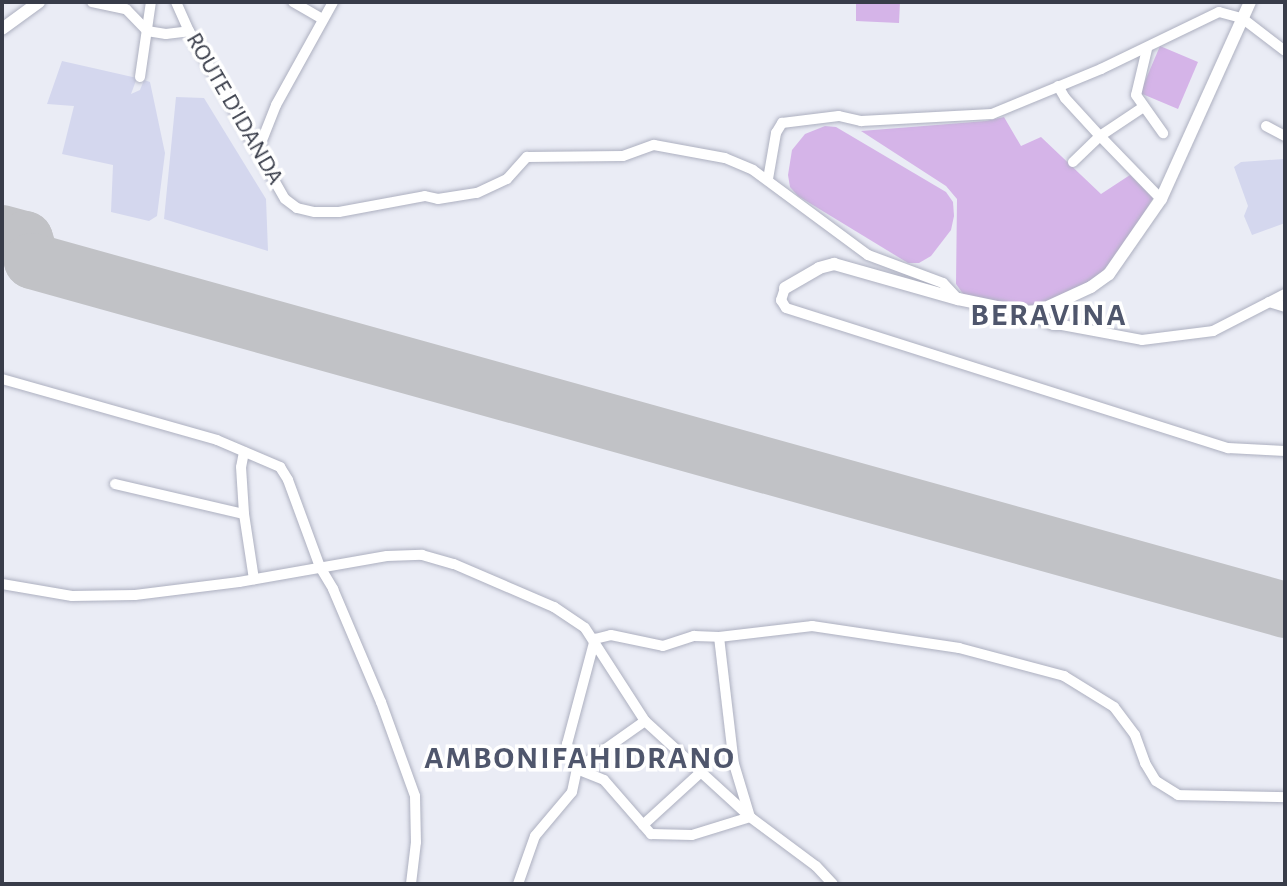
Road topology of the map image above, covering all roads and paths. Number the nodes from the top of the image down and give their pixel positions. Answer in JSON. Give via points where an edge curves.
{"nodes":[{"id":1,"x":38,"y":2,"type":"edge"},
{"id":2,"x":92,"y":2,"type":"edge"},
{"id":3,"x":151,"y":2,"type":"edge"},
{"id":4,"x":176,"y":2,"type":"edge"},
{"id":5,"x":293,"y":2,"type":"edge"},
{"id":6,"x":333,"y":2,"type":"edge"},
{"id":7,"x":1250,"y":2,"type":"edge"},
{"id":8,"x":1242,"y":18,"type":"junction"},
{"id":9,"x":323,"y":19,"type":"junction"},
{"id":10,"x":2,"y":29,"type":"edge"},
{"id":11,"x":146,"y":31,"type":"junction"},
{"id":12,"x":189,"y":31,"type":"junction"},
{"id":13,"x":1147,"y":49,"type":"junction"},
{"id":14,"x":1285,"y":51,"type":"edge"},
{"id":15,"x":140,"y":77,"type":"dead end"},
{"id":16,"x":1058,"y":86,"type":"junction"},
{"id":17,"x":1142,"y":108,"type":"junction"},
{"id":18,"x":1266,"y":126,"type":"dead end"},
{"id":19,"x":1163,"y":133,"type":"dead end"},
{"id":20,"x":1100,"y":136,"type":"junction"},
{"id":21,"x":1285,"y":136,"type":"edge"},
{"id":22,"x":259,"y":148,"type":"junction"},
{"id":23,"x":1073,"y":162,"type":"dead end"},
{"id":24,"x":768,"y":179,"type":"junction"},
{"id":25,"x":1161,"y":199,"type":"junction"},
{"id":26,"x":785,"y":288,"type":"joint"},
{"id":27,"x":1285,"y":294,"type":"edge"},
{"id":28,"x":958,"y":299,"type":"junction"},
{"id":29,"x":1269,"y":302,"type":"junction"},
{"id":30,"x":1057,"y":304,"type":"junction"},
{"id":31,"x":1285,"y":307,"type":"edge"},
{"id":32,"x":1021,"y":312,"type":"junction"},
{"id":33,"x":1062,"y":326,"type":"junction"},
{"id":34,"x":2,"y":379,"type":"edge"},
{"id":35,"x":1285,"y":451,"type":"edge"},
{"id":36,"x":244,"y":452,"type":"junction"},
{"id":37,"x":116,"y":484,"type":"dead end"},
{"id":38,"x":244,"y":513,"type":"junction"},
{"id":39,"x":320,"y":567,"type":"junction"},
{"id":40,"x":254,"y":579,"type":"junction"},
{"id":41,"x":2,"y":584,"type":"edge"},
{"id":42,"x":719,"y":637,"type":"junction"},
{"id":43,"x":594,"y":639,"type":"junction"},
{"id":44,"x":645,"y":721,"type":"junction"},
{"id":45,"x":577,"y":769,"type":"junction"},
{"id":46,"x":701,"y":772,"type":"junction"},
{"id":47,"x":1285,"y":797,"type":"edge"},
{"id":48,"x":750,"y":817,"type":"junction"},
{"id":49,"x":643,"y":825,"type":"junction"},
{"id":50,"x":411,"y":884,"type":"edge"},
{"id":51,"x":518,"y":884,"type":"edge"},
{"id":52,"x":833,"y":884,"type":"edge"}],
"edges":[{"from":1,"to":10,"type":"street"},
{"from":2,"to":11,"type":"street","via":[[126,9]]},
{"from":3,"to":11,"type":"street"},
{"from":4,"to":12,"type":"street","name":"ROUTE D'IDANDA"},
{"from":5,"to":9,"type":"street"},
{"from":6,"to":9,"type":"street"},
{"from":7,"to":8,"type":"street"},
{"from":8,"to":13,"type":"street","via":[[1219,12]]},
{"from":8,"to":14,"type":"street"},
{"from":8,"to":25,"type":"street"},
{"from":9,"to":22,"type":"street","via":[[276,105]]},
{"from":11,"to":12,"type":"street"},
{"from":11,"to":15,"type":"street"},
{"from":12,"to":22,"type":"street","name":"ROUTE D'IDANDA"},
{"from":13,"to":16,"type":"street"},
{"from":13,"to":17,"type":"street","via":[[1136,95]]},
{"from":16,"to":20,"type":"street"},
{"from":16,"to":24,"type":"street","via":[[992,114],[861,121],[839,116],[782,123]]},
{"from":17,"to":19,"type":"street","via":[[1151,112]]},
{"from":17,"to":20,"type":"street"},
{"from":18,"to":21,"type":"street"},
{"from":20,"to":23,"type":"street"},
{"from":20,"to":25,"type":"street"},
{"from":22,"to":24,"type":"street","name":"ROUTE D'IDANDA","via":[[285,199],[315,212],[477,193],[507,179],[527,157],[623,156],[654,145],[725,158]]},
{"from":24,"to":28,"type":"street","name":"ROUTE D'IDANDA","via":[[868,256],[943,283]]},
{"from":25,"to":30,"type":"street","via":[[1109,274]]},
{"from":26,"to":28,"type":"street","via":[[834,264]]},
{"from":26,"to":35,"type":"street","via":[[781,300],[786,308],[1228,448]]},
{"from":27,"to":29,"type":"street"},
{"from":28,"to":32,"type":"street"},
{"from":29,"to":31,"type":"street"},
{"from":29,"to":33,"type":"street","via":[[1213,331],[1174,338],[1142,340]]},
{"from":30,"to":32,"type":"street"},
{"from":30,"to":33,"type":"street","via":[[1056,317]]},
{"from":32,"to":33,"type":"street"},
{"from":34,"to":36,"type":"street","via":[[112,408]]},
{"from":36,"to":38,"type":"street"},
{"from":36,"to":39,"type":"street","via":[[280,467]]},
{"from":37,"to":38,"type":"street"},
{"from":38,"to":40,"type":"street"},
{"from":39,"to":40,"type":"street"},
{"from":39,"to":43,"type":"street","via":[[422,555],[554,607]]},
{"from":39,"to":50,"type":"street","via":[[381,702],[415,796]]},
{"from":40,"to":41,"type":"street","via":[[122,595],[72,596]]},
{"from":42,"to":43,"type":"street","via":[[694,636],[663,646],[611,635]]},
{"from":42,"to":47,"type":"street","via":[[813,626],[959,649],[1064,676],[1114,707],[1135,735],[1156,782],[1178,795]]},
{"from":42,"to":48,"type":"street","via":[[734,764]]},
{"from":43,"to":44,"type":"street"},
{"from":43,"to":45,"type":"street","via":[[567,744]]},
{"from":44,"to":45,"type":"street"},
{"from":44,"to":46,"type":"street"},
{"from":45,"to":49,"type":"street","via":[[604,780]]},
{"from":45,"to":51,"type":"street","via":[[572,792],[535,836]]},
{"from":46,"to":48,"type":"street"},
{"from":46,"to":49,"type":"street"},
{"from":48,"to":49,"type":"street","via":[[692,835],[651,834]]},
{"from":48,"to":52,"type":"street"}]}
